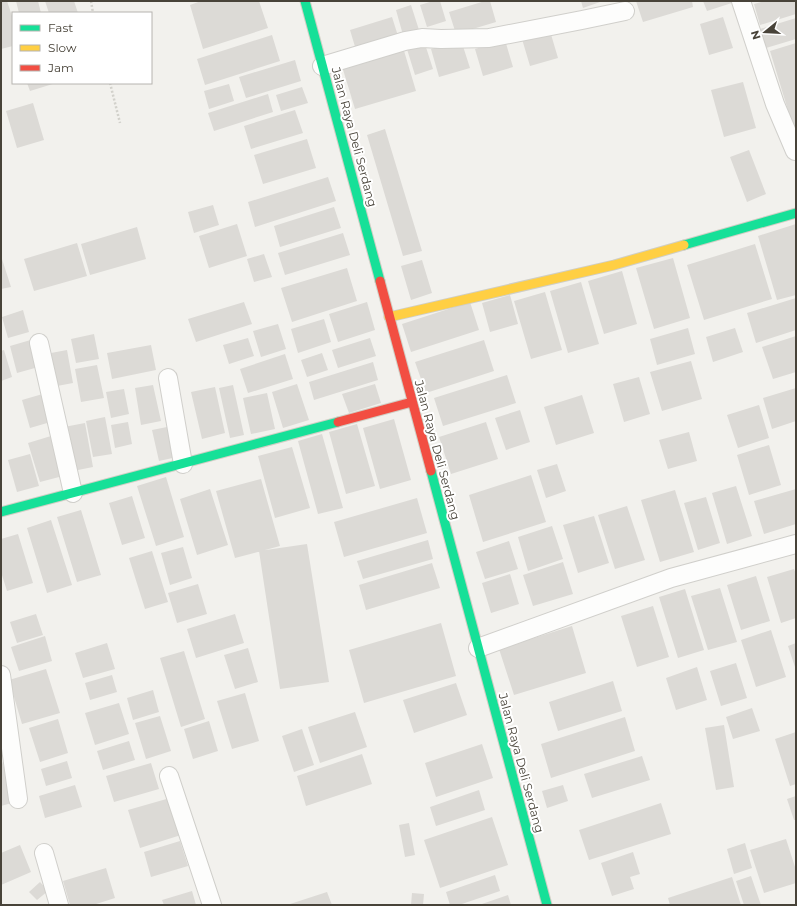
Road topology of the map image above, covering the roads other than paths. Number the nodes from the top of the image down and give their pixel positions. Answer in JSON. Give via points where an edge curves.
{"nodes":[{"id":1,"x":305,"y":1,"type":"edge"},
{"id":2,"x":741,"y":1,"type":"edge"},
{"id":3,"x":625,"y":11,"type":"dead end"},
{"id":4,"x":322,"y":66,"type":"junction"},
{"id":5,"x":796,"y":152,"type":"edge"},
{"id":6,"x":796,"y":213,"type":"edge"},
{"id":7,"x":389,"y":317,"type":"junction"},
{"id":8,"x":40,"y":343,"type":"dead end"},
{"id":9,"x":168,"y":378,"type":"dead end"},
{"id":10,"x":412,"y":402,"type":"junction"},
{"id":11,"x":183,"y":464,"type":"junction"},
{"id":12,"x":73,"y":493,"type":"junction"},
{"id":13,"x":1,"y":512,"type":"edge"},
{"id":14,"x":796,"y":544,"type":"edge"},
{"id":15,"x":478,"y":648,"type":"junction"},
{"id":16,"x":1,"y":675,"type":"edge"},
{"id":17,"x":169,"y":776,"type":"dead end"},
{"id":18,"x":18,"y":799,"type":"dead end"},
{"id":19,"x":44,"y":853,"type":"dead end"},
{"id":20,"x":59,"y":905,"type":"edge"},
{"id":21,"x":212,"y":905,"type":"edge"},
{"id":22,"x":547,"y":905,"type":"edge"}],
"edges":[{"from":1,"to":4,"type":"main road","name":"Jalan Raya Deli Serdang"},
{"from":2,"to":5,"type":"street","via":[[774,104]]},
{"from":3,"to":4,"type":"street","via":[[489,38],[422,38],[405,41]]},
{"from":4,"to":7,"type":"main road","name":"Jalan Raya Deli Serdang"},
{"from":6,"to":7,"type":"main road","via":[[614,265]]},
{"from":7,"to":10,"type":"main road","name":"Jalan Raya Deli Serdang"},
{"from":8,"to":12,"type":"street"},
{"from":9,"to":11,"type":"street"},
{"from":10,"to":11,"type":"main road"},
{"from":10,"to":15,"type":"main road","name":"Jalan Raya Deli Serdang"},
{"from":11,"to":12,"type":"main road"},
{"from":12,"to":13,"type":"main road"},
{"from":14,"to":15,"type":"street","via":[[671,578]]},
{"from":15,"to":22,"type":"main road","name":"Jalan Raya Deli Serdang"},
{"from":16,"to":18,"type":"street"},
{"from":17,"to":21,"type":"street"},
{"from":19,"to":20,"type":"street"}]}
